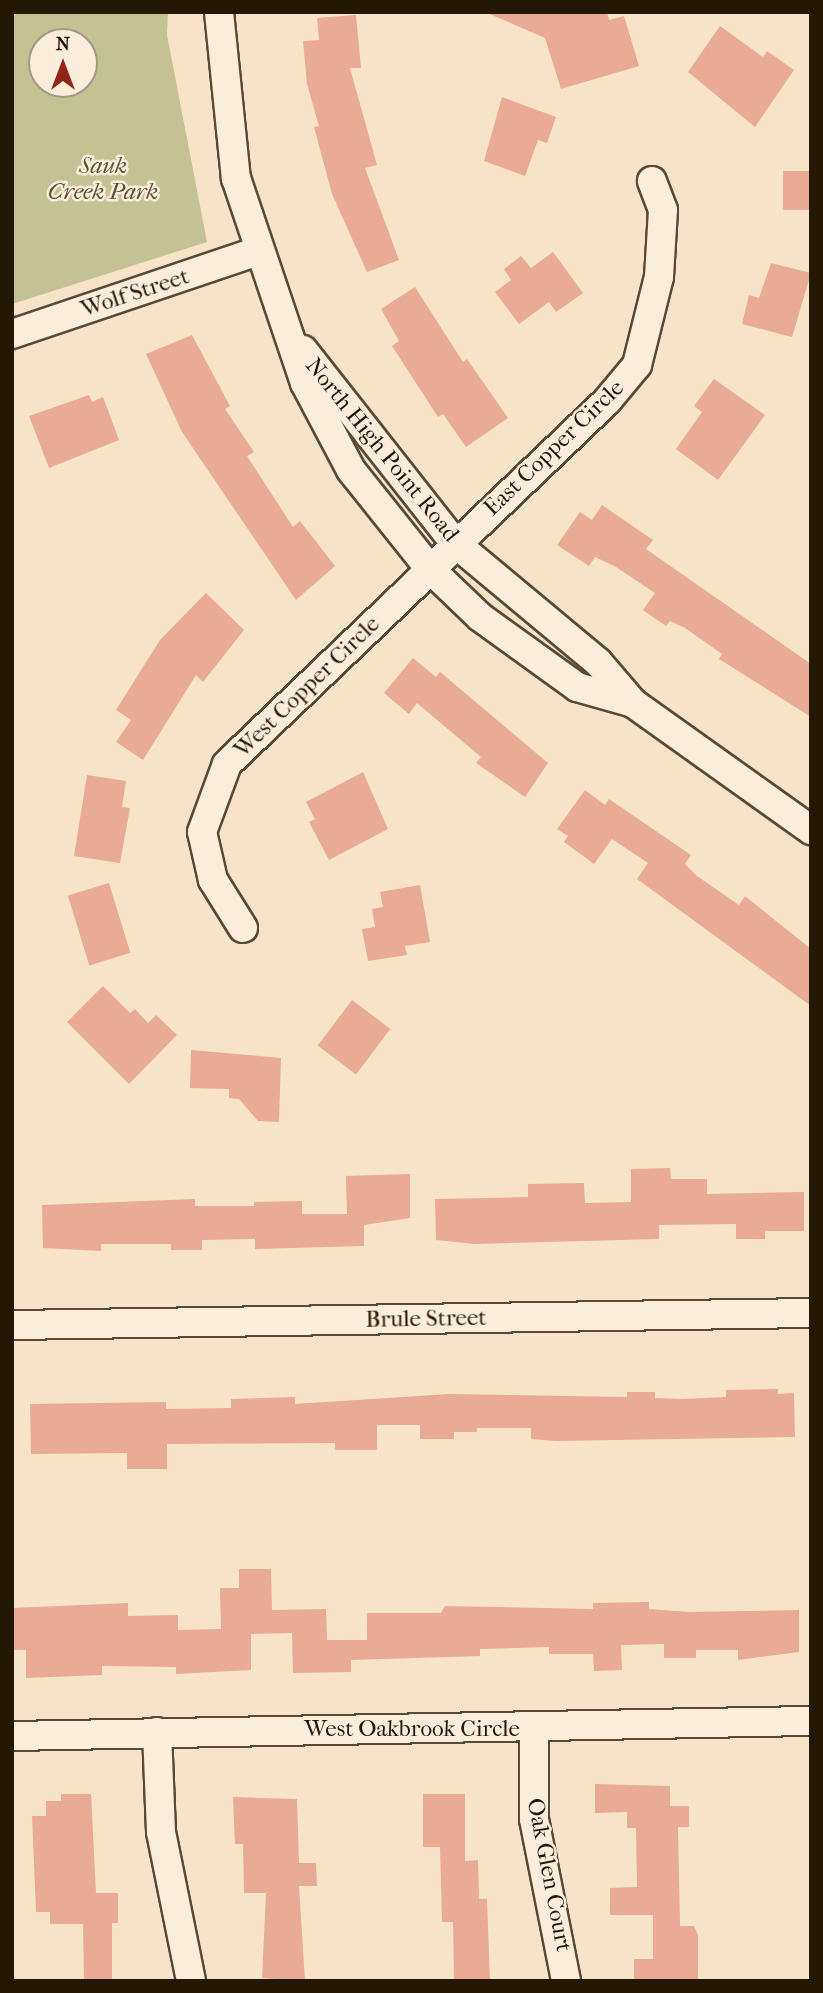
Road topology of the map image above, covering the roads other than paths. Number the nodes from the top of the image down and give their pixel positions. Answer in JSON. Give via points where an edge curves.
{"nodes":[{"id":1,"x":219,"y":12,"type":"edge"},
{"id":2,"x":652,"y":181,"type":"dead end"},
{"id":3,"x":258,"y":251,"type":"junction"},
{"id":4,"x":12,"y":334,"type":"edge"},
{"id":5,"x":290,"y":334,"type":"junction"},
{"id":6,"x":455,"y":543,"type":"junction"},
{"id":7,"x":430,"y":569,"type":"junction"},
{"id":8,"x":633,"y":704,"type":"junction"},
{"id":9,"x":811,"y":830,"type":"edge"},
{"id":10,"x":243,"y":928,"type":"dead end"},
{"id":11,"x":811,"y":1313,"type":"edge"},
{"id":12,"x":12,"y":1325,"type":"edge"},
{"id":13,"x":811,"y":1721,"type":"edge"},
{"id":14,"x":534,"y":1728,"type":"junction"},
{"id":15,"x":157,"y":1732,"type":"junction"},
{"id":16,"x":12,"y":1736,"type":"edge"},
{"id":17,"x":191,"y":1981,"type":"edge"},
{"id":18,"x":566,"y":1981,"type":"edge"}],
"edges":[{"from":1,"to":3,"type":"street","name":"North High Point Road","via":[[236,178]]},
{"from":2,"to":6,"type":"street","name":"East Copper Circle","via":[[663,210],[659,277],[637,365],[607,401]]},
{"from":3,"to":4,"type":"street","name":"Wolf Street"},
{"from":3,"to":5,"type":"street","name":"North High Point Road"},
{"from":5,"to":6,"type":"street","name":"North High Point Road"},
{"from":5,"to":7,"type":"street","name":"North High Point Road","via":[[305,383],[351,470]]},
{"from":6,"to":7,"type":"street","name":"West Copper Circle"},
{"from":6,"to":8,"type":"street","name":"North High Point Road","via":[[598,662]]},
{"from":7,"to":8,"type":"street","name":"North High Point Road","via":[[480,617],[577,687]]},
{"from":7,"to":10,"type":"street","name":"West Copper Circle","via":[[227,764],[202,832],[213,880]]},
{"from":8,"to":9,"type":"street","name":"North High Point Road"},
{"from":11,"to":12,"type":"street","name":"Brule Street"},
{"from":13,"to":14,"type":"street","name":"West Oakbrook Circle"},
{"from":14,"to":15,"type":"street","name":"West Oakbrook Circle"},
{"from":14,"to":18,"type":"street","name":"Oak Glen Court","via":[[534,1819]]},
{"from":15,"to":16,"type":"street","name":"West Oakbrook Circle"},
{"from":15,"to":17,"type":"street","via":[[161,1832]]}]}
